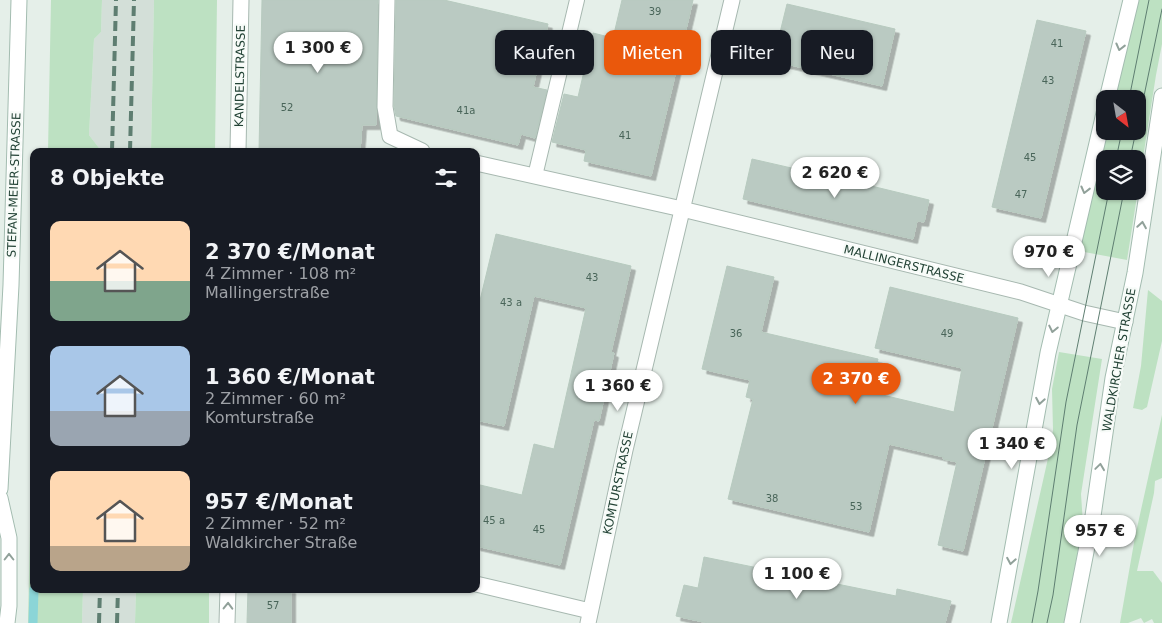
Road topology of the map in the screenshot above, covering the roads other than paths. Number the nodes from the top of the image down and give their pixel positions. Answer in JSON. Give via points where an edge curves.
{"nodes":[{"id":1,"x":19,"y":0,"type":"edge"},
{"id":2,"x":242,"y":0,"type":"edge"},
{"id":3,"x":387,"y":0,"type":"edge"},
{"id":4,"x":577,"y":0,"type":"edge"},
{"id":5,"x":732,"y":0,"type":"edge"},
{"id":6,"x":1131,"y":0,"type":"edge"},
{"id":7,"x":1110,"y":90,"type":"edge"},
{"id":8,"x":1162,"y":96,"type":"edge"},
{"id":9,"x":1098,"y":140,"type":"edge"},
{"id":10,"x":238,"y":148,"type":"edge"},
{"id":11,"x":416,"y":148,"type":"edge"},
{"id":12,"x":480,"y":163,"type":"edge"},
{"id":13,"x":535,"y":176,"type":"junction"},
{"id":14,"x":682,"y":209,"type":"junction"},
{"id":15,"x":1058,"y":305,"type":"junction"},
{"id":16,"x":1125,"y":322,"type":"junction"},
{"id":17,"x":0,"y":489,"type":"edge"},
{"id":18,"x":0,"y":498,"type":"edge"},
{"id":19,"x":480,"y":585,"type":"edge"},
{"id":20,"x":228,"y":593,"type":"edge"},
{"id":21,"x":589,"y":617,"type":"edge"},
{"id":22,"x":7,"y":623,"type":"edge"},
{"id":23,"x":227,"y":623,"type":"edge"},
{"id":24,"x":1000,"y":623,"type":"edge"},
{"id":25,"x":1072,"y":623,"type":"edge"}],
"edges":[{"from":1,"to":17,"type":"street","name":"STEFAN-MEIER-STRASSE","via":[[11,285]]},
{"from":2,"to":10,"type":"street","name":"KANDELSTRASSE"},
{"from":3,"to":11,"type":"street","via":[[385,107],[390,136]]},
{"from":4,"to":13,"type":"lane"},
{"from":5,"to":14,"type":"street","name":"KOMTURSTRASSE"},
{"from":6,"to":7,"type":"street","one_way":true},
{"from":16,"to":8,"type":"street","name":"WALDKIRCHER STRASSE","one_way":true},
{"from":9,"to":15,"type":"street","one_way":true},
{"from":12,"to":13,"type":"street"},
{"from":13,"to":14,"type":"street"},
{"from":14,"to":15,"type":"street","name":"MALLINGERSTRASSE","via":[[1021,292]]},
{"from":14,"to":21,"type":"street","name":"KOMTURSTRASSE"},
{"from":15,"to":16,"type":"street","name":"MALLINGERSTRASSE"},
{"from":15,"to":24,"type":"street","one_way":true},
{"from":25,"to":16,"type":"street","name":"WALDKIRCHER STRASSE","one_way":true},
{"from":22,"to":18,"type":"street","one_way":true,"via":[[9,538]]},
{"from":19,"to":21,"type":"street","name":"KOMTURSTRASSE"},
{"from":23,"to":20,"type":"street","one_way":true}]}
